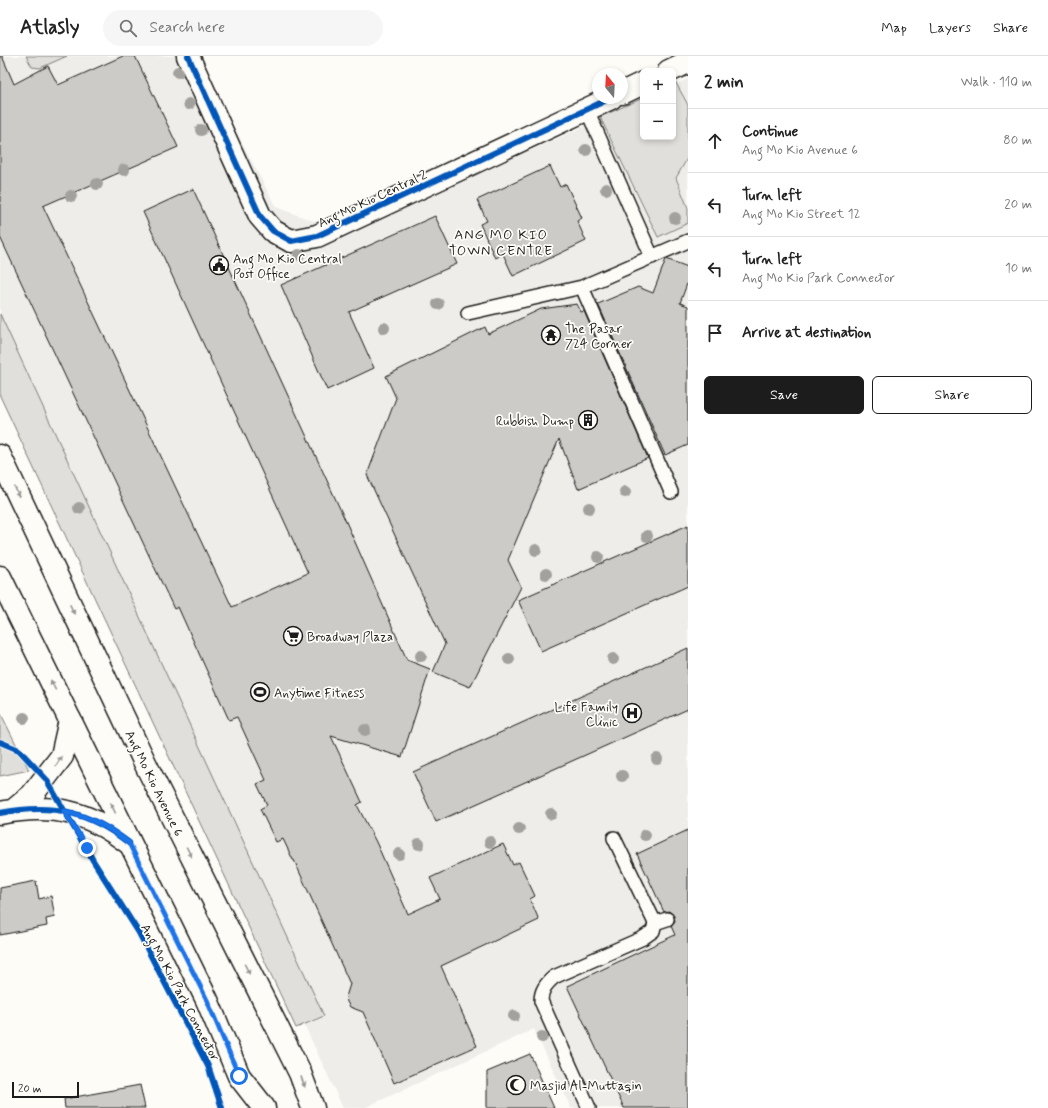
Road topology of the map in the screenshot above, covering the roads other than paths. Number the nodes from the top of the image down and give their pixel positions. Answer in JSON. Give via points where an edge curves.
{"nodes":[{"id":1,"x":188,"y":56,"type":"edge"},
{"id":2,"x":688,"y":62,"type":"edge"},
{"id":3,"x":675,"y":68,"type":"edge"},
{"id":4,"x":640,"y":84,"type":"edge"},
{"id":5,"x":628,"y":90,"type":"edge"},
{"id":6,"x":599,"y":104,"type":"edge"},
{"id":7,"x":587,"y":110,"type":"junction"},
{"id":8,"x":688,"y":241,"type":"edge"},
{"id":9,"x":652,"y":257,"type":"junction"},
{"id":10,"x":582,"y":287,"type":"junction"},
{"id":11,"x":468,"y":313,"type":"dead end"},
{"id":12,"x":0,"y":456,"type":"edge"},
{"id":13,"x":671,"y":492,"type":"dead end"},
{"id":14,"x":0,"y":577,"type":"edge"},
{"id":15,"x":70,"y":720,"type":"junction"},
{"id":16,"x":7,"y":811,"type":"edge"},
{"id":17,"x":614,"y":838,"type":"dead end"},
{"id":18,"x":129,"y":843,"type":"junction"},
{"id":19,"x":264,"y":1108,"type":"edge"},
{"id":20,"x":312,"y":1108,"type":"edge"},
{"id":21,"x":589,"y":1108,"type":"edge"}],
"edges":[{"from":1,"to":7,"type":"main road","name":"Ang Mo Kio Central 2","via":[[260,216],[273,231],[291,240],[317,236]]},
{"from":2,"to":3,"type":"main road"},
{"from":4,"to":5,"type":"main road"},
{"from":6,"to":7,"type":"main road","name":"Ang Mo Kio Central 2"},
{"from":7,"to":9,"type":"lane"},
{"from":8,"to":9,"type":"lane"},
{"from":9,"to":10,"type":"lane"},
{"from":10,"to":11,"type":"lane"},
{"from":10,"to":13,"type":"lane"},
{"from":12,"to":20,"type":"main road","name":"Ang Mo Kio Avenue 6","one_way":true,"via":[[147,767],[300,1073]]},
{"from":15,"to":14,"type":"main road","one_way":true},
{"from":16,"to":15,"type":"main road","one_way":true,"via":[[32,795],[62,756]]},
{"from":18,"to":15,"type":"main road","one_way":true},
{"from":16,"to":18,"type":"main road","via":[[47,808],[91,818],[110,828]]},
{"from":17,"to":21,"type":"lane","via":[[661,921],[646,943],[554,977],[543,988],[541,994],[541,1001]]},
{"from":18,"to":19,"type":"main road","via":[[207,1000],[239,1076]]}]}
